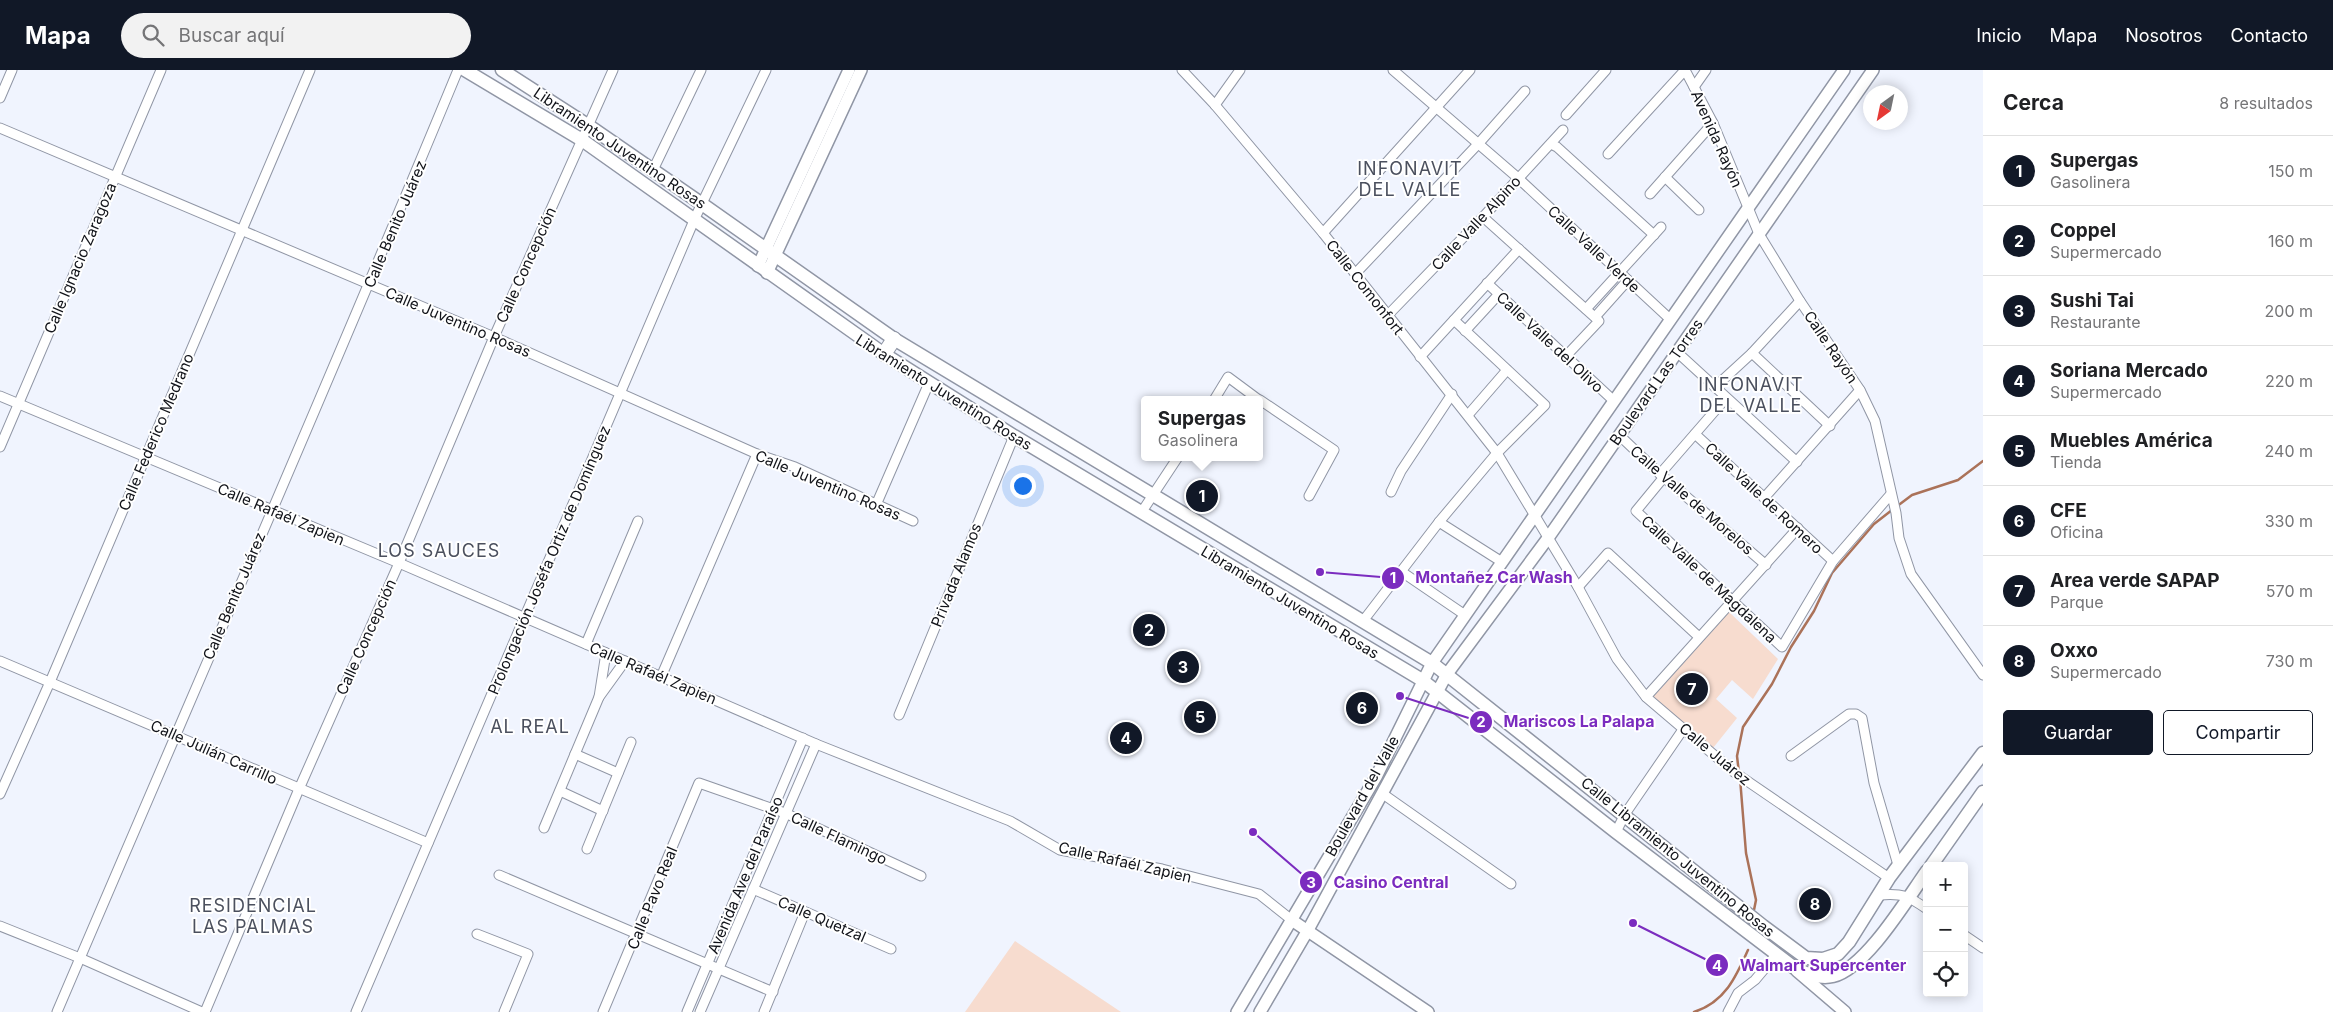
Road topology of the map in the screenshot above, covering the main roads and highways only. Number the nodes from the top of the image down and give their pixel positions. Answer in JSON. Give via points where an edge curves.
{"nodes":[{"id":1,"x":465,"y":70,"type":"edge"},
{"id":2,"x":502,"y":70,"type":"edge"},
{"id":3,"x":894,"y":339,"type":"junction"},
{"id":4,"x":884,"y":354,"type":"junction"},
{"id":5,"x":1447,"y":674,"type":"joint"},
{"id":6,"x":1438,"y":692,"type":"joint"},
{"id":7,"x":1983,"y":753,"type":"edge"},
{"id":8,"x":1983,"y":792,"type":"edge"},
{"id":9,"x":1934,"y":862,"type":"edge"},
{"id":10,"x":1923,"y":877,"type":"edge"}],
"edges":[{"from":1,"to":4,"type":"main road","name":"Libramiento Juventino Rosas","via":[[582,140]]},
{"from":2,"to":3,"type":"main road","name":"Libramiento Juventino Rosas","via":[[589,126]]},
{"from":3,"to":4,"type":"main road"},
{"from":3,"to":5,"type":"main road","name":"Libramiento Juventino Rosas"},
{"from":4,"to":6,"type":"main road","name":"Libramiento Juventino Rosas"},
{"from":5,"to":7,"type":"main road","name":"Calle Libramiento Juventino Rosas","via":[[1806,958],[1823,960],[1838,954],[1849,942],[1898,865]]},
{"from":6,"to":10,"type":"main road","name":"Calle Libramiento Juventino Rosas","via":[[1776,955],[1815,977],[1832,976],[1848,970],[1864,956]]},
{"from":8,"to":9,"type":"main road"}]}
